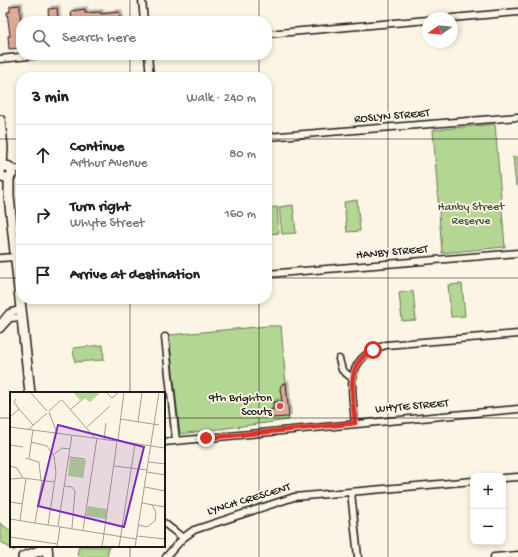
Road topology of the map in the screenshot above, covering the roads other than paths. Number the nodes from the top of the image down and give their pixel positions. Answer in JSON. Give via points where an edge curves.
{"nodes":[{"id":1,"x":142,"y":0,"type":"edge"},
{"id":2,"x":518,"y":12,"type":"edge"},
{"id":3,"x":144,"y":16,"type":"edge"},
{"id":4,"x":458,"y":17,"type":"edge"},
{"id":5,"x":422,"y":21,"type":"edge"},
{"id":6,"x":272,"y":34,"type":"edge"},
{"id":7,"x":16,"y":57,"type":"edge"},
{"id":8,"x":0,"y":58,"type":"edge"},
{"id":9,"x":148,"y":60,"type":"edge"},
{"id":10,"x":150,"y":72,"type":"edge"},
{"id":11,"x":518,"y":117,"type":"edge"},
{"id":12,"x":0,"y":120,"type":"edge"},
{"id":13,"x":272,"y":138,"type":"edge"},
{"id":14,"x":7,"y":172,"type":"edge"},
{"id":15,"x":518,"y":253,"type":"edge"},
{"id":16,"x":15,"y":257,"type":"junction"},
{"id":17,"x":0,"y":258,"type":"edge"},
{"id":18,"x":16,"y":265,"type":"edge"},
{"id":19,"x":272,"y":274,"type":"edge"},
{"id":20,"x":20,"y":304,"type":"edge"},
{"id":21,"x":21,"y":313,"type":"junction"},
{"id":22,"x":0,"y":324,"type":"edge"},
{"id":23,"x":0,"y":329,"type":"edge"},
{"id":24,"x":518,"y":334,"type":"edge"},
{"id":25,"x":165,"y":337,"type":"dead end"},
{"id":26,"x":339,"y":359,"type":"dead end"},
{"id":27,"x":352,"y":378,"type":"junction"},
{"id":28,"x":30,"y":392,"type":"edge"},
{"id":29,"x":518,"y":409,"type":"edge"},
{"id":30,"x":355,"y":423,"type":"junction"},
{"id":31,"x":176,"y":441,"type":"junction"},
{"id":32,"x":165,"y":442,"type":"edge"},
{"id":33,"x":518,"y":477,"type":"edge"},
{"id":34,"x":506,"y":478,"type":"edge"},
{"id":35,"x":470,"y":481,"type":"edge"},
{"id":36,"x":351,"y":492,"type":"junction"},
{"id":37,"x":165,"y":524,"type":"edge"},
{"id":38,"x":183,"y":538,"type":"junction"},
{"id":39,"x":47,"y":550,"type":"edge"},
{"id":40,"x":518,"y":555,"type":"edge"},
{"id":41,"x":23,"y":557,"type":"edge"},
{"id":42,"x":166,"y":557,"type":"edge"},
{"id":43,"x":358,"y":557,"type":"edge"},
{"id":44,"x":494,"y":557,"type":"edge"}],
"edges":[{"from":1,"to":3,"type":"street"},
{"from":2,"to":4,"type":"street"},
{"from":5,"to":6,"type":"street"},
{"from":7,"to":8,"type":"street"},
{"from":9,"to":10,"type":"street"},
{"from":11,"to":13,"type":"street","name":"ROSLYN STREET"},
{"from":12,"to":14,"type":"street"},
{"from":14,"to":16,"type":"street"},
{"from":15,"to":19,"type":"street","name":"HANBY STREET"},
{"from":16,"to":17,"type":"street"},
{"from":16,"to":18,"type":"street"},
{"from":20,"to":21,"type":"street"},
{"from":21,"to":22,"type":"street","via":[[5,315]]},
{"from":21,"to":23,"type":"street","via":[[10,318]]},
{"from":21,"to":28,"type":"street"},
{"from":24,"to":27,"type":"street","via":[[386,345],[363,357]]},
{"from":25,"to":31,"type":"street"},
{"from":26,"to":27,"type":"street","via":[[342,370]]},
{"from":27,"to":30,"type":"street"},
{"from":29,"to":30,"type":"street","name":"WHYTE STREET"},
{"from":30,"to":31,"type":"street","name":"WHYTE STREET"},
{"from":31,"to":32,"type":"street","name":"WHYTE STREET"},
{"from":33,"to":34,"type":"street"},
{"from":35,"to":36,"type":"street","name":"LYNCH CRESCENT"},
{"from":36,"to":38,"type":"street","name":"LYNCH CRESCENT","via":[[294,497],[200,527]]},
{"from":36,"to":43,"type":"street"},
{"from":37,"to":38,"type":"street"},
{"from":38,"to":42,"type":"street","name":"LYNCH CRESCENT"},
{"from":39,"to":41,"type":"street"},
{"from":40,"to":44,"type":"street"}]}
